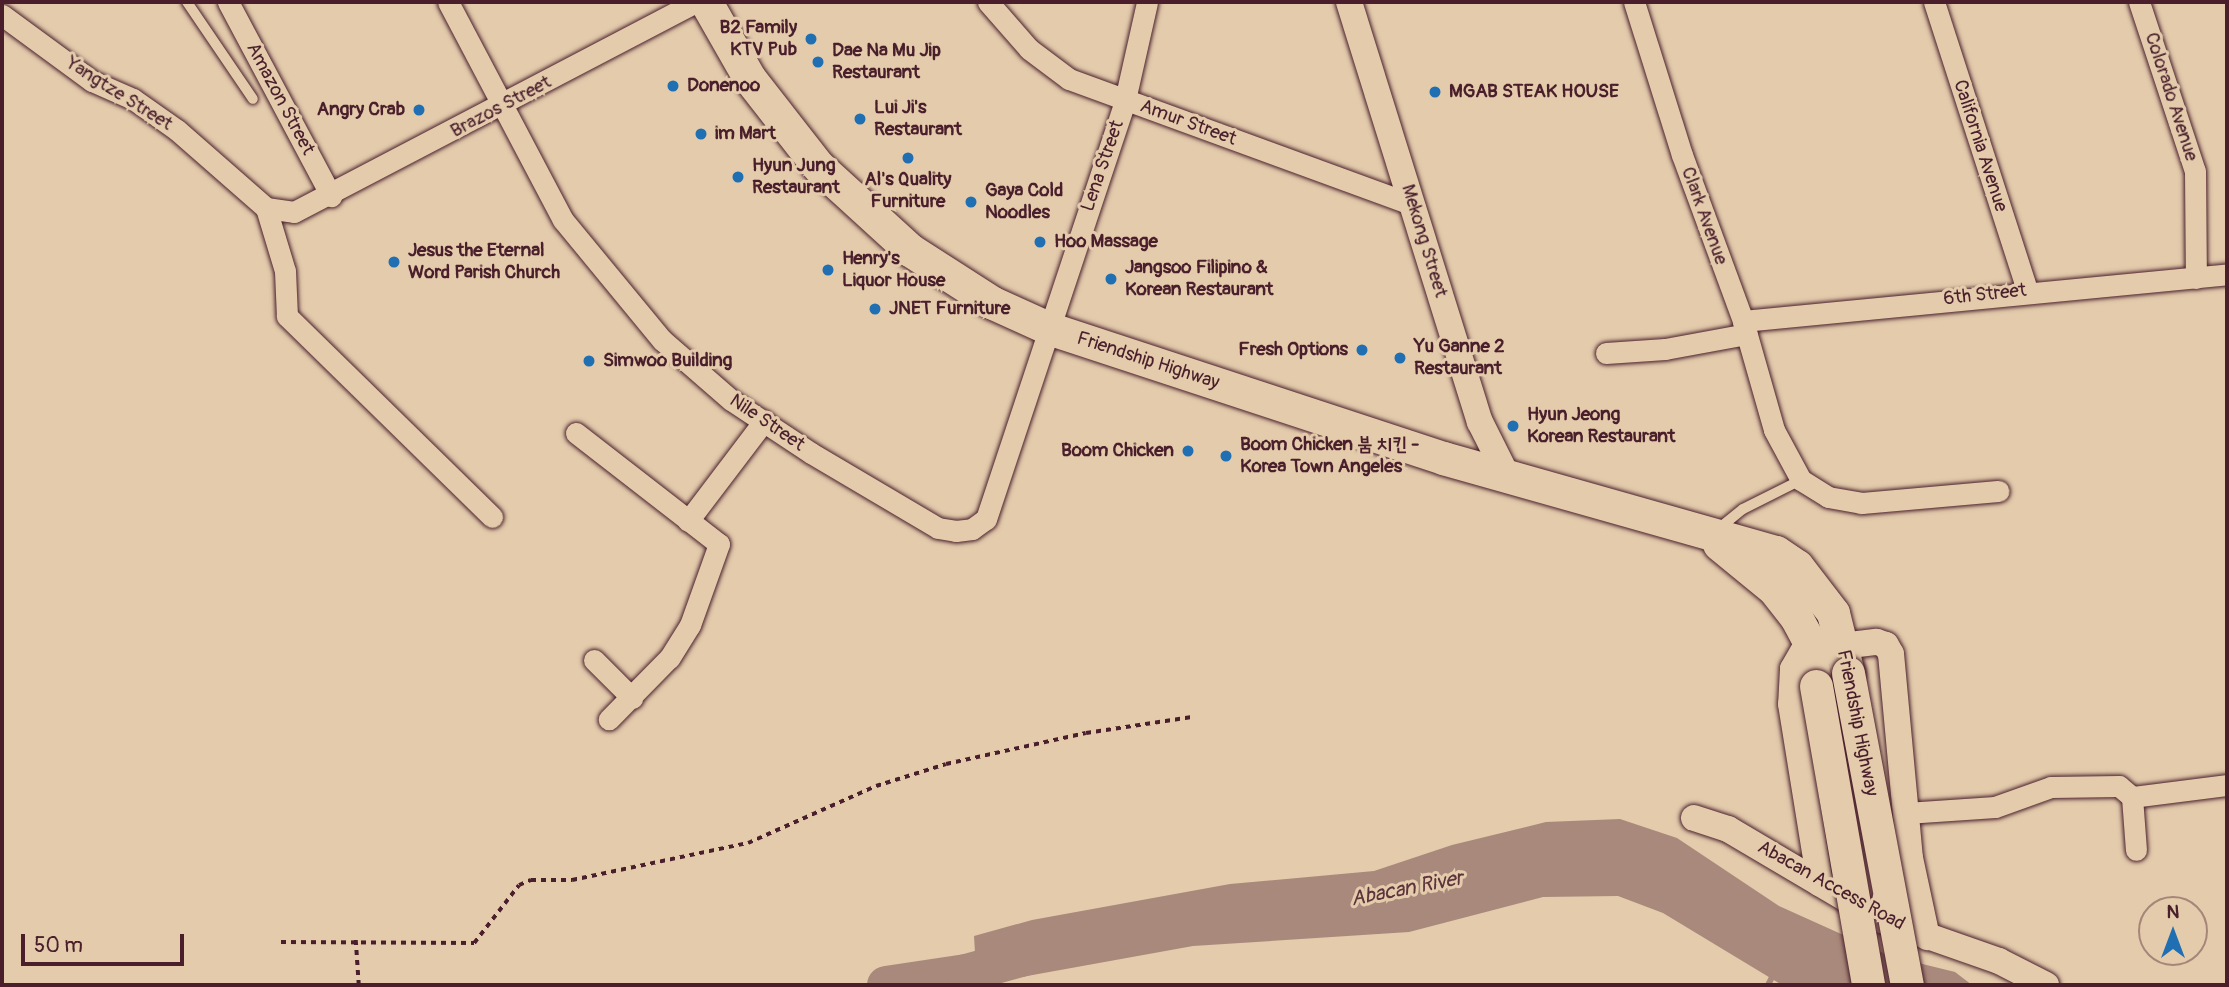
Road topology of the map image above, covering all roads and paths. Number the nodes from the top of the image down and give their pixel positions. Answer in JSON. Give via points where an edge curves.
{"nodes":[{"id":1,"x":187,"y":2,"type":"edge"},
{"id":2,"x":228,"y":2,"type":"edge"},
{"id":3,"x":448,"y":2,"type":"edge"},
{"id":4,"x":696,"y":2,"type":"edge"},
{"id":5,"x":706,"y":2,"type":"edge"},
{"id":6,"x":988,"y":2,"type":"edge"},
{"id":7,"x":1147,"y":2,"type":"edge"},
{"id":8,"x":1349,"y":2,"type":"edge"},
{"id":9,"x":1634,"y":2,"type":"edge"},
{"id":10,"x":1934,"y":2,"type":"edge"},
{"id":11,"x":2139,"y":2,"type":"edge"},
{"id":12,"x":2,"y":15,"type":"edge"},
{"id":13,"x":253,"y":99,"type":"dead end"},
{"id":14,"x":1125,"y":100,"type":"junction"},
{"id":15,"x":504,"y":105,"type":"junction"},
{"id":16,"x":331,"y":197,"type":"junction"},
{"id":17,"x":1414,"y":205,"type":"junction"},
{"id":18,"x":266,"y":208,"type":"junction"},
{"id":19,"x":2227,"y":274,"type":"edge"},
{"id":20,"x":2196,"y":278,"type":"junction"},
{"id":21,"x":2027,"y":290,"type":"junction"},
{"id":22,"x":1048,"y":328,"type":"junction"},
{"id":23,"x":1745,"y":328,"type":"junction"},
{"id":24,"x":1605,"y":353,"type":"dead end"},
{"id":25,"x":764,"y":421,"type":"junction"},
{"id":26,"x":576,"y":433,"type":"dead end"},
{"id":27,"x":1507,"y":476,"type":"junction"},
{"id":28,"x":1801,"y":480,"type":"junction"},
{"id":29,"x":1998,"y":491,"type":"dead end"},
{"id":30,"x":492,"y":517,"type":"dead end"},
{"id":31,"x":688,"y":522,"type":"junction"},
{"id":32,"x":1709,"y":536,"type":"junction"},
{"id":33,"x":1809,"y":641,"type":"junction"},
{"id":34,"x":1845,"y":659,"type":"junction"},
{"id":35,"x":594,"y":660,"type":"dead end"},
{"id":36,"x":632,"y":698,"type":"junction"},
{"id":37,"x":1192,"y":717,"type":"dead end"},
{"id":38,"x":608,"y":719,"type":"dead end"},
{"id":39,"x":2227,"y":785,"type":"edge"},
{"id":40,"x":2132,"y":796,"type":"junction"},
{"id":41,"x":1906,"y":813,"type":"junction"},
{"id":42,"x":1694,"y":818,"type":"dead end"},
{"id":43,"x":2136,"y":850,"type":"dead end"},
{"id":44,"x":1820,"y":884,"type":"junction"},
{"id":45,"x":1927,"y":937,"type":"junction"},
{"id":46,"x":356,"y":940,"type":"junction"},
{"id":47,"x":281,"y":942,"type":"dead end"},
{"id":48,"x":359,"y":985,"type":"edge"},
{"id":49,"x":1868,"y":985,"type":"edge"},
{"id":50,"x":1907,"y":985,"type":"edge"},
{"id":51,"x":2046,"y":985,"type":"edge"}],
"edges":[{"from":1,"to":13,"type":"lane"},
{"from":2,"to":16,"type":"street","name":"Amazon Street"},
{"from":3,"to":15,"type":"street","name":"Nile Street"},
{"from":4,"to":15,"type":"street","name":"Brazos Street"},
{"from":5,"to":22,"type":"main road","name":"Friendship Highway","via":[[780,121],[843,190],[910,250],[993,303]]},
{"from":6,"to":14,"type":"street","name":"Amur Street","via":[[1029,49],[1069,79]]},
{"from":7,"to":14,"type":"street","name":"Lena Street"},
{"from":8,"to":17,"type":"street","name":"Mekong Street"},
{"from":9,"to":23,"type":"street","name":"Clark Avenue","via":[[1682,155]]},
{"from":10,"to":21,"type":"street","name":"California Avenue"},
{"from":11,"to":20,"type":"street","name":"Colorado Avenue","via":[[2194,171]]},
{"from":12,"to":18,"type":"street","name":"Yangtze Street","via":[[92,81],[155,114]]},
{"from":14,"to":17,"type":"street","name":"Amur Street"},
{"from":14,"to":22,"type":"street","name":"Lena Street"},
{"from":15,"to":16,"type":"street","name":"Brazos Street"},
{"from":15,"to":25,"type":"street","name":"Nile Street","via":[[563,220],[622,296],[695,372]]},
{"from":16,"to":18,"type":"street","name":"Brazos Street","via":[[305,210]]},
{"from":17,"to":27,"type":"street","name":"Mekong Street","via":[[1480,422]]},
{"from":18,"to":30,"type":"street","via":[[285,271],[287,316]]},
{"from":19,"to":20,"type":"street","name":"6th Street"},
{"from":20,"to":21,"type":"street","name":"6th Street"},
{"from":21,"to":23,"type":"street","name":"6th Street"},
{"from":22,"to":25,"type":"street","name":"Nile Street","via":[[986,519],[972,529],[938,527]]},
{"from":22,"to":27,"type":"main road","name":"Friendship Highway"},
{"from":23,"to":24,"type":"street","name":"6th Street","via":[[1665,349]]},
{"from":23,"to":28,"type":"street","name":"Clark Avenue","via":[[1774,430]]},
{"from":25,"to":31,"type":"street"},
{"from":26,"to":31,"type":"street"},
{"from":27,"to":32,"type":"main road","name":"Friendship Highway"},
{"from":28,"to":29,"type":"street","via":[[1828,497],[1861,503]]},
{"from":28,"to":32,"type":"lane","via":[[1743,509]]},
{"from":31,"to":36,"type":"street","via":[[719,544],[690,625],[669,658]]},
{"from":32,"to":33,"type":"main road","name":"Friendship Highway","via":[[1774,589]]},
{"from":32,"to":34,"type":"main road","name":"Friendship Highway","via":[[1776,552],[1797,566],[1833,613]]},
{"from":33,"to":44,"type":"street","via":[[1793,669],[1791,704]]},
{"from":33,"to":49,"type":"main road","name":"Friendship Highway","bridge":true},
{"from":34,"to":41,"type":"street","via":[[1877,642],[1886,645],[1891,654]]},
{"from":34,"to":50,"type":"main road","name":"Friendship Highway","bridge":true},
{"from":35,"to":36,"type":"street"},
{"from":36,"to":38,"type":"street"},
{"from":37,"to":46,"type":"path","via":[[1086,733],[946,764],[876,786],[748,843],[572,880],[531,880],[519,885],[474,943]]},
{"from":39,"to":40,"type":"street"},
{"from":40,"to":41,"type":"street","via":[[2119,786],[2051,787],[1995,807]]},
{"from":40,"to":43,"type":"street"},
{"from":41,"to":45,"type":"street"},
{"from":42,"to":44,"type":"street","name":"Abacan Access Road","via":[[1728,829]]},
{"from":44,"to":45,"type":"street","name":"Abacan Access Road","via":[[1882,919]]},
{"from":45,"to":51,"type":"street","name":"Abacan Access Road","via":[[1999,961]]},
{"from":46,"to":47,"type":"path"},
{"from":46,"to":48,"type":"path"}]}
